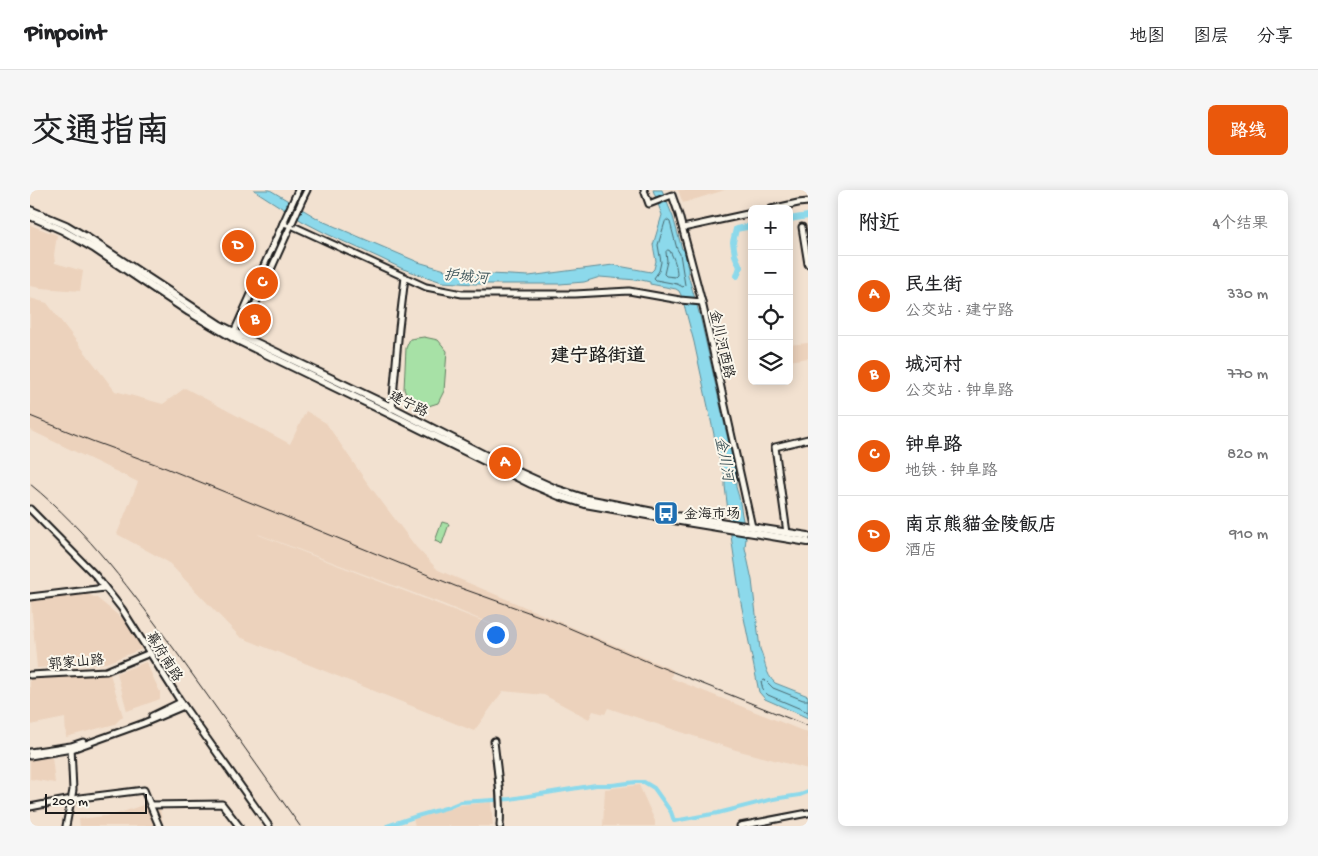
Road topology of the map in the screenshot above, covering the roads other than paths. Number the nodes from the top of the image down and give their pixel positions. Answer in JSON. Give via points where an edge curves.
{"nodes":[{"id":1,"x":298,"y":190,"type":"edge"},
{"id":2,"x":307,"y":190,"type":"edge"},
{"id":3,"x":644,"y":190,"type":"edge"},
{"id":4,"x":808,"y":202,"type":"edge"},
{"id":5,"x":789,"y":205,"type":"edge"},
{"id":6,"x":30,"y":210,"type":"edge"},
{"id":7,"x":748,"y":214,"type":"edge"},
{"id":8,"x":30,"y":216,"type":"edge"},
{"id":9,"x":283,"y":223,"type":"junction"},
{"id":10,"x":291,"y":225,"type":"junction"},
{"id":11,"x":802,"y":227,"type":"dead end"},
{"id":12,"x":683,"y":228,"type":"junction"},
{"id":13,"x":808,"y":264,"type":"edge"},
{"id":14,"x":405,"y":278,"type":"junction"},
{"id":15,"x":702,"y":302,"type":"junction"},
{"id":16,"x":237,"y":336,"type":"junction"},
{"id":17,"x":392,"y":411,"type":"junction"},
{"id":18,"x":808,"y":439,"type":"edge"},
{"id":19,"x":30,"y":509,"type":"edge"},
{"id":20,"x":35,"y":514,"type":"junction"},
{"id":21,"x":30,"y":519,"type":"edge"},
{"id":22,"x":748,"y":528,"type":"junction"},
{"id":23,"x":787,"y":533,"type":"junction"},
{"id":24,"x":808,"y":536,"type":"edge"},
{"id":25,"x":808,"y":542,"type":"edge"},
{"id":26,"x":105,"y":588,"type":"junction"},
{"id":27,"x":30,"y":597,"type":"edge"},
{"id":28,"x":150,"y":653,"type":"junction"},
{"id":29,"x":30,"y":675,"type":"edge"},
{"id":30,"x":182,"y":704,"type":"junction"},
{"id":31,"x":494,"y":741,"type":"dead end"},
{"id":32,"x":71,"y":746,"type":"junction"},
{"id":33,"x":30,"y":752,"type":"edge"},
{"id":34,"x":30,"y":756,"type":"edge"},
{"id":35,"x":72,"y":799,"type":"junction"},
{"id":36,"x":150,"y":805,"type":"junction"},
{"id":37,"x":30,"y":807,"type":"edge"},
{"id":38,"x":808,"y":813,"type":"edge"},
{"id":39,"x":66,"y":826,"type":"edge"},
{"id":40,"x":159,"y":826,"type":"edge"},
{"id":41,"x":239,"y":826,"type":"edge"},
{"id":42,"x":269,"y":826,"type":"edge"},
{"id":43,"x":500,"y":826,"type":"edge"},
{"id":44,"x":740,"y":826,"type":"edge"}],
"edges":[{"from":1,"to":9,"type":"street"},
{"from":2,"to":10,"type":"street","bridge":true},
{"from":3,"to":12,"type":"street","name":"金川河西路","via":[[649,204],[672,196]]},
{"from":4,"to":5,"type":"street"},
{"from":6,"to":16,"type":"main road","name":"建宁路","via":[[86,236]]},
{"from":7,"to":12,"type":"street"},
{"from":8,"to":16,"type":"main road","name":"建宁路","via":[[95,248],[189,312]]},
{"from":9,"to":10,"type":"street"},
{"from":9,"to":16,"type":"street"},
{"from":10,"to":14,"type":"street"},
{"from":10,"to":16,"type":"street"},
{"from":11,"to":13,"type":"street"},
{"from":12,"to":15,"type":"street","name":"金川河西路"},
{"from":14,"to":15,"type":"street","via":[[426,287],[462,294],[629,291]]},
{"from":14,"to":17,"type":"street"},
{"from":15,"to":22,"type":"street","name":"金川河西路"},
{"from":16,"to":17,"type":"main road","name":"建宁路"},
{"from":17,"to":22,"type":"main road","name":"建宁路","via":[[556,489],[674,518],[695,518]]},
{"from":18,"to":23,"type":"street","via":[[775,447]]},
{"from":19,"to":20,"type":"street","name":"幕府南路"},
{"from":20,"to":21,"type":"street"},
{"from":20,"to":26,"type":"street","name":"幕府南路"},
{"from":22,"to":23,"type":"main road","name":"建宁路"},
{"from":22,"to":25,"type":"main road","name":"建宁路"},
{"from":23,"to":24,"type":"main road","name":"建宁路"},
{"from":26,"to":27,"type":"street"},
{"from":26,"to":28,"type":"street","name":"幕府南路"},
{"from":28,"to":29,"type":"street","name":"郭家山路","via":[[106,671]]},
{"from":28,"to":30,"type":"street","name":"幕府南路"},
{"from":30,"to":32,"type":"street"},
{"from":30,"to":34,"type":"street","via":[[144,723],[72,750]]},
{"from":30,"to":42,"type":"street","name":"幕府南路"},
{"from":31,"to":43,"type":"street"},
{"from":32,"to":33,"type":"street"},
{"from":32,"to":35,"type":"street"},
{"from":35,"to":36,"type":"street","via":[[144,790]]},
{"from":35,"to":37,"type":"street"},
{"from":35,"to":39,"type":"street"},
{"from":36,"to":40,"type":"street"},
{"from":36,"to":41,"type":"street","via":[[222,804]]},
{"from":38,"to":44,"type":"street"}]}
